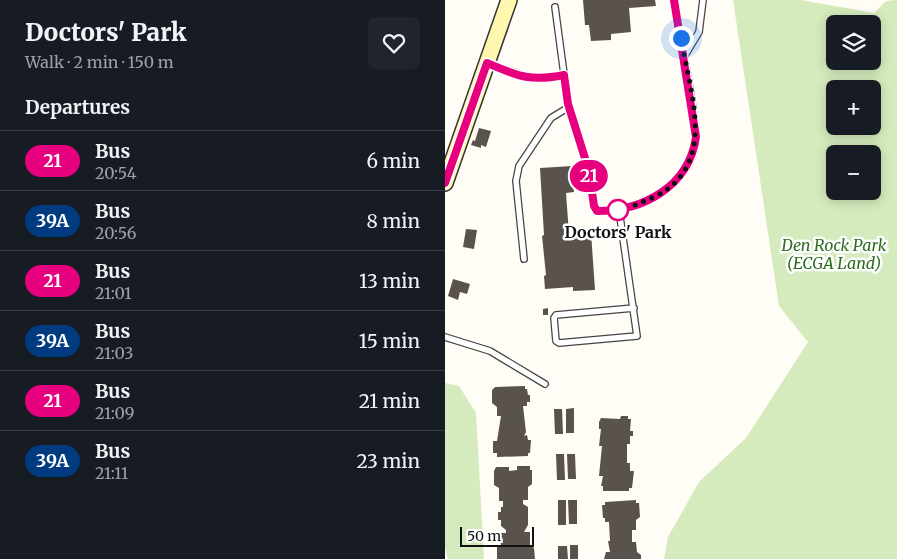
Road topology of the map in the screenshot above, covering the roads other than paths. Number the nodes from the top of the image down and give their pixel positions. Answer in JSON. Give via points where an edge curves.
{"nodes":[{"id":1,"x":509,"y":0,"type":"edge"},
{"id":2,"x":674,"y":0,"type":"edge"},
{"id":3,"x":703,"y":0,"type":"edge"},
{"id":4,"x":555,"y":7,"type":"dead end"},
{"id":5,"x":684,"y":58,"type":"junction"},
{"id":6,"x":487,"y":63,"type":"junction"},
{"id":7,"x":564,"y":75,"type":"junction"},
{"id":8,"x":569,"y":108,"type":"junction"},
{"id":9,"x":445,"y":183,"type":"edge"},
{"id":10,"x":619,"y":210,"type":"junction"},
{"id":11,"x":524,"y":259,"type":"dead end"},
{"id":12,"x":634,"y":308,"type":"junction"},
{"id":13,"x":445,"y":337,"type":"edge"},
{"id":14,"x":545,"y":384,"type":"dead end"}],
"edges":[{"from":1,"to":6,"type":"main road"},
{"from":2,"to":5,"type":"lane"},
{"from":3,"to":5,"type":"lane","via":[[699,32]]},
{"from":4,"to":7,"type":"lane"},
{"from":5,"to":10,"type":"lane","via":[[696,137],[691,158],[684,173],[667,190]]},
{"from":6,"to":7,"type":"lane","via":[[535,79]]},
{"from":6,"to":9,"type":"main road"},
{"from":7,"to":8,"type":"lane"},
{"from":8,"to":10,"type":"lane","via":[[589,171],[595,209]]},
{"from":8,"to":11,"type":"lane","via":[[551,118],[519,166],[516,181]]},
{"from":10,"to":12,"type":"lane"},
{"from":12,"to":12,"type":"lane","via":[[638,334],[635,337],[556,341],[556,315]]},
{"from":13,"to":14,"type":"lane","via":[[491,351]]}]}
